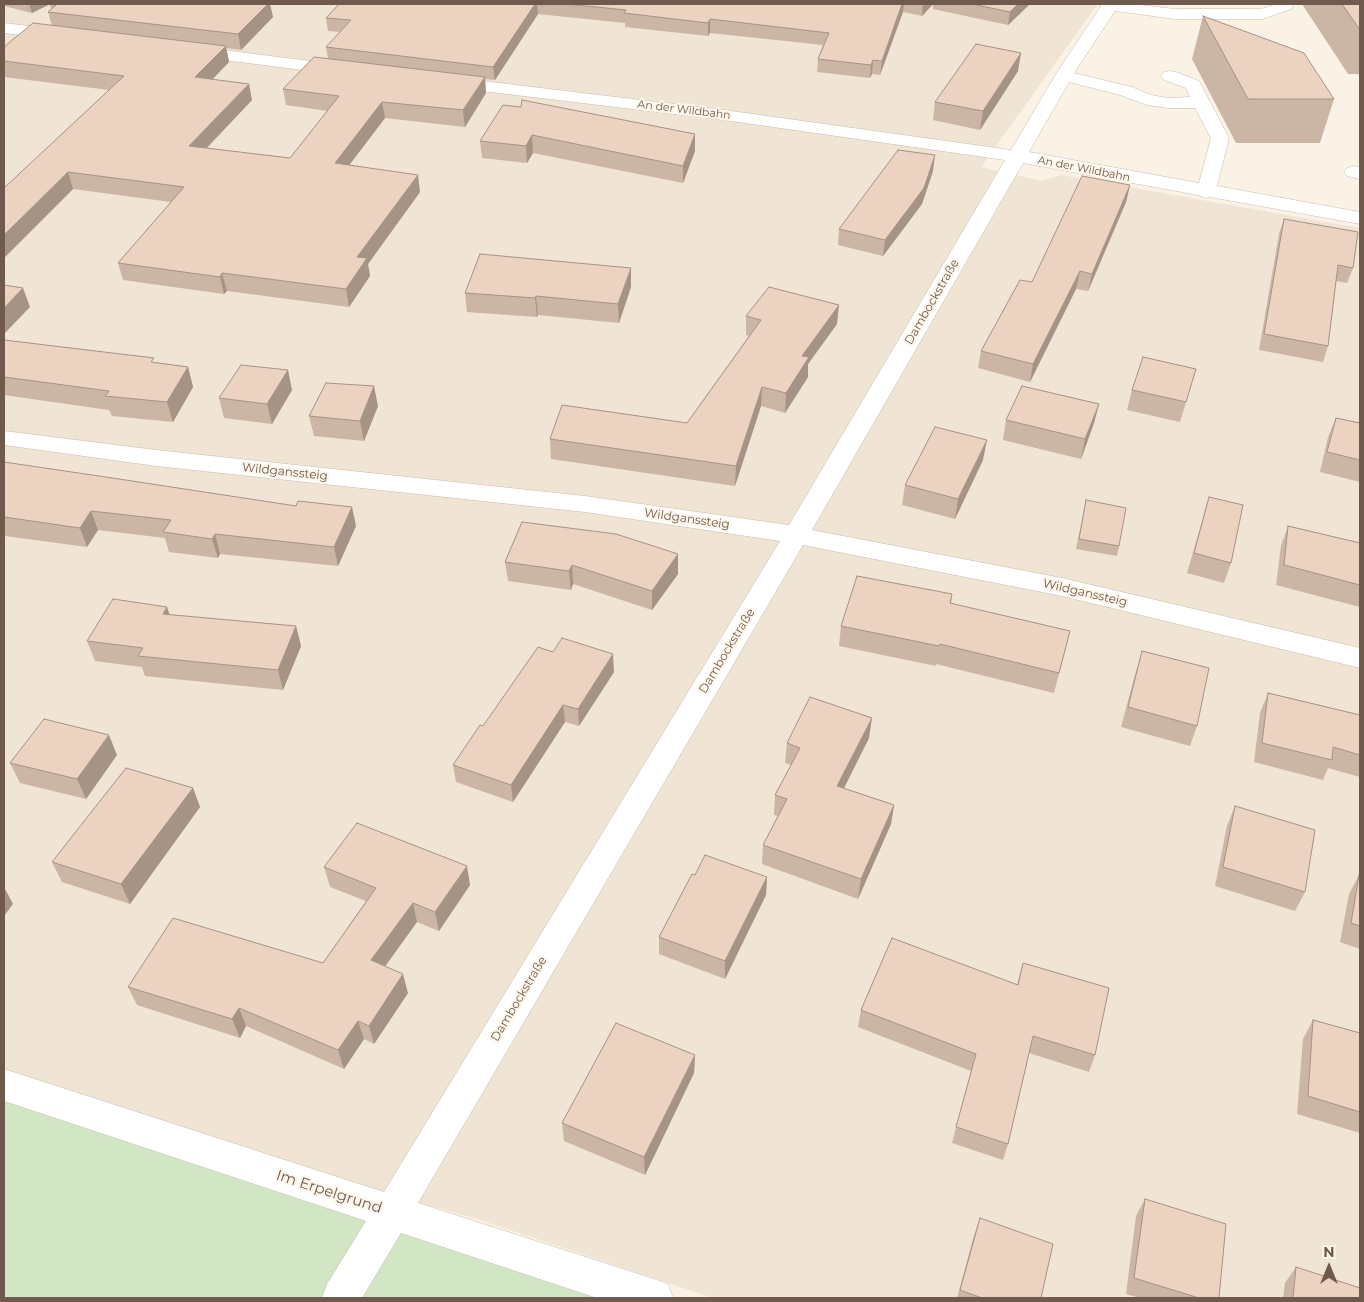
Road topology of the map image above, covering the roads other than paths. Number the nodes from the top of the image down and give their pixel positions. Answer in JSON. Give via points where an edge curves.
{"nodes":[{"id":1,"x":1284,"y":4,"type":"edge"},
{"id":2,"x":1109,"y":5,"type":"edge"},
{"id":3,"x":39,"y":18,"type":"dead end"},
{"id":4,"x":9,"y":32,"type":"edge"},
{"id":5,"x":77,"y":37,"type":"edge"},
{"id":6,"x":175,"y":49,"type":"edge"},
{"id":7,"x":361,"y":72,"type":"edge"},
{"id":8,"x":1064,"y":76,"type":"junction"},
{"id":9,"x":1170,"y":76,"type":"dead end"},
{"id":10,"x":436,"y":80,"type":"edge"},
{"id":11,"x":1202,"y":102,"type":"junction"},
{"id":12,"x":1017,"y":156,"type":"junction"},
{"id":13,"x":1206,"y":192,"type":"junction"},
{"id":14,"x":1360,"y":218,"type":"edge"},
{"id":15,"x":4,"y":438,"type":"edge"},
{"id":16,"x":796,"y":536,"type":"junction"},
{"id":17,"x":1360,"y":658,"type":"edge"},
{"id":18,"x":4,"y":1085,"type":"edge"},
{"id":19,"x":391,"y":1213,"type":"junction"},
{"id":20,"x":341,"y":1298,"type":"edge"},
{"id":21,"x":654,"y":1298,"type":"edge"}],
"edges":[{"from":1,"to":2,"type":"street","via":[[1263,14],[1174,14]]},
{"from":2,"to":8,"type":"street","name":"Dambockstraße"},
{"from":3,"to":4,"type":"street"},
{"from":4,"to":5,"type":"street"},
{"from":6,"to":7,"type":"street"},
{"from":8,"to":11,"type":"street","via":[[1126,91],[1148,100]]},
{"from":8,"to":12,"type":"street","name":"Dambockstraße"},
{"from":9,"to":11,"type":"street","via":[[1193,84]]},
{"from":10,"to":12,"type":"street","name":"An der Wildbahn"},
{"from":11,"to":13,"type":"street","via":[[1220,138]]},
{"from":12,"to":13,"type":"street","name":"An der Wildbahn"},
{"from":12,"to":16,"type":"street","name":"Dambockstraße"},
{"from":13,"to":14,"type":"street","name":"An der Wildbahn"},
{"from":15,"to":16,"type":"street","name":"Wildganssteig","via":[[156,458],[585,504]]},
{"from":16,"to":17,"type":"street","name":"Wildganssteig","via":[[1062,587]]},
{"from":16,"to":19,"type":"street","name":"Dambockstraße"},
{"from":18,"to":19,"type":"street","name":"Im Erpelgrund"},
{"from":19,"to":20,"type":"street","name":"Dambockstraße"},
{"from":19,"to":21,"type":"street","name":"Im Erpelgrund"}]}
